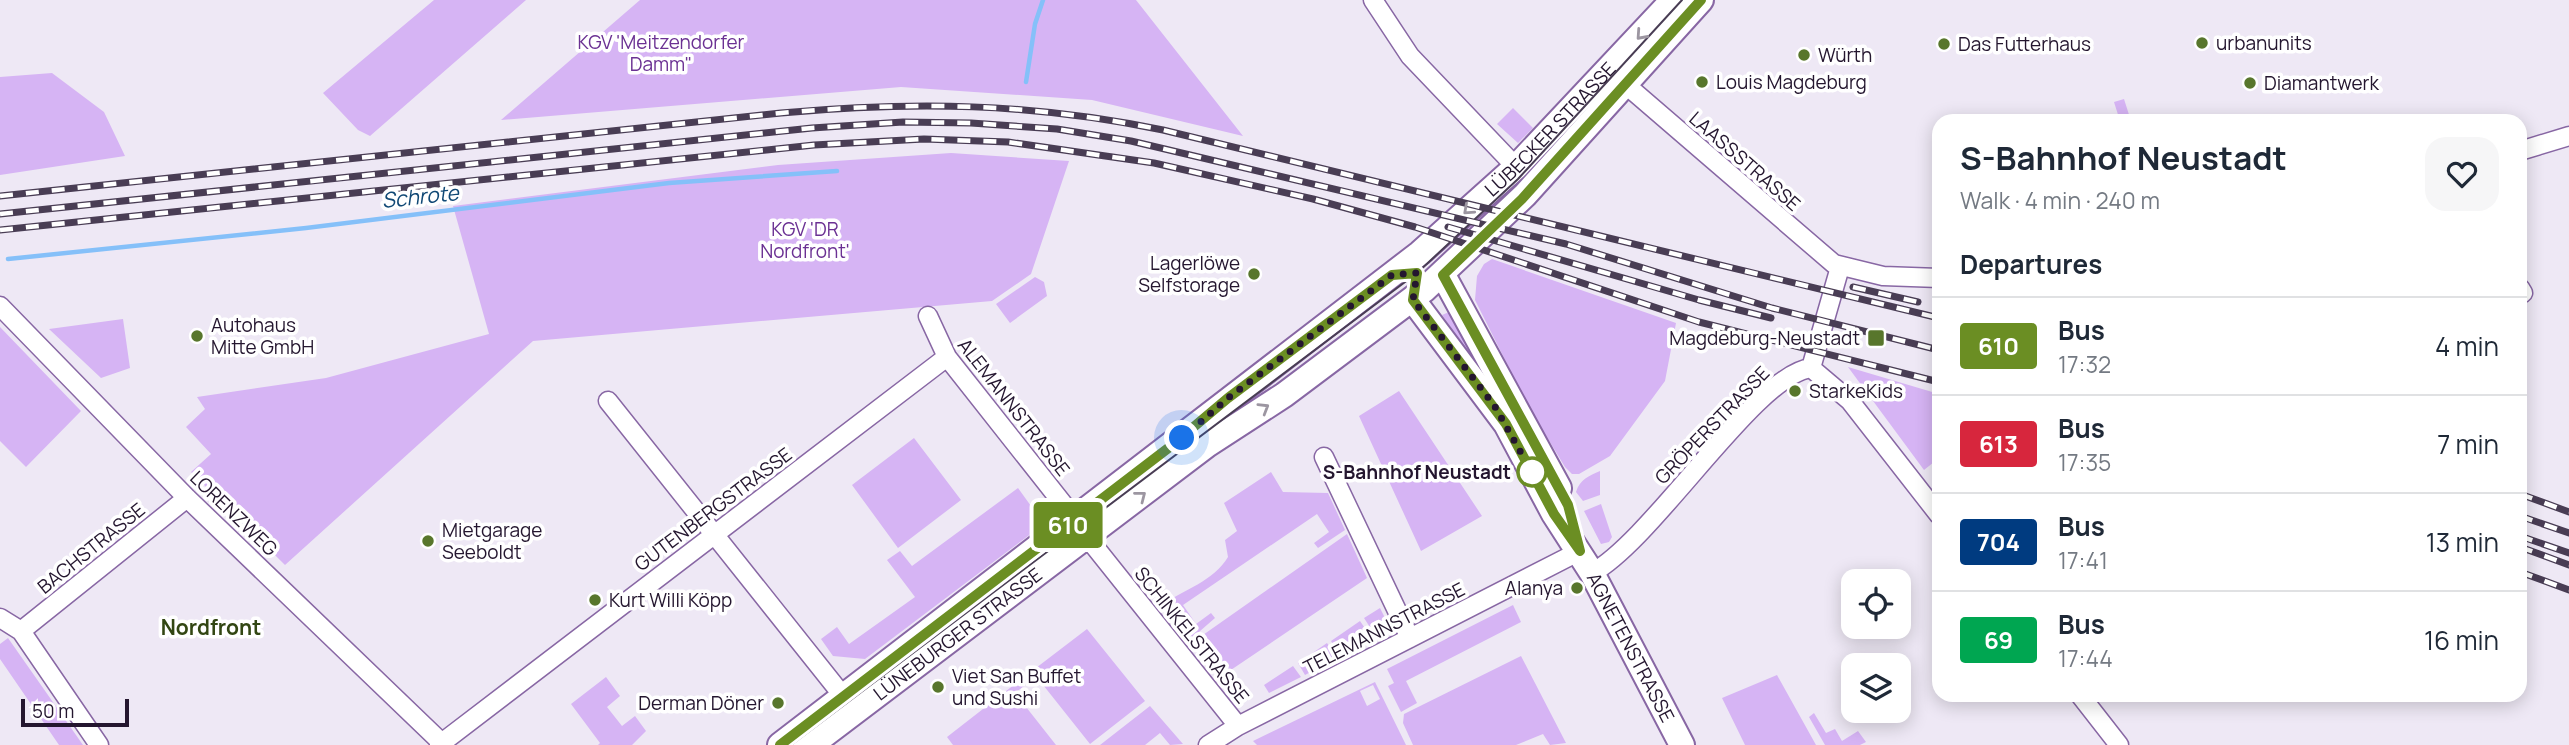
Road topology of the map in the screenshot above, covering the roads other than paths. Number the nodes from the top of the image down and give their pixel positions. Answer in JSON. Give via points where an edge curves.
{"nodes":[{"id":1,"x":1373,"y":0,"type":"edge"},
{"id":2,"x":1673,"y":0,"type":"edge"},
{"id":3,"x":1701,"y":0,"type":"edge"},
{"id":4,"x":1625,"y":84,"type":"junction"},
{"id":5,"x":2569,"y":135,"type":"edge"},
{"id":6,"x":2527,"y":149,"type":"edge"},
{"id":7,"x":1516,"y":167,"type":"junction"},
{"id":8,"x":1410,"y":267,"type":"junction"},
{"id":9,"x":1840,"y":267,"type":"junction"},
{"id":10,"x":1443,"y":275,"type":"junction"},
{"id":11,"x":1932,"y":278,"type":"edge"},
{"id":12,"x":1413,"y":300,"type":"junction"},
{"id":13,"x":0,"y":306,"type":"edge"},
{"id":14,"x":928,"y":316,"type":"dead end"},
{"id":15,"x":947,"y":357,"type":"junction"},
{"id":16,"x":1811,"y":368,"type":"junction"},
{"id":17,"x":608,"y":401,"type":"dead end"},
{"id":18,"x":1324,"y":457,"type":"dead end"},
{"id":19,"x":187,"y":498,"type":"junction"},
{"id":20,"x":1932,"y":506,"type":"edge"},
{"id":21,"x":1081,"y":528,"type":"junction"},
{"id":22,"x":714,"y":535,"type":"junction"},
{"id":23,"x":1586,"y":562,"type":"junction"},
{"id":24,"x":0,"y":618,"type":"edge"},
{"id":25,"x":21,"y":631,"type":"junction"},
{"id":26,"x":1410,"y":638,"type":"junction"},
{"id":27,"x":843,"y":696,"type":"junction"},
{"id":28,"x":2085,"y":702,"type":"edge"},
{"id":29,"x":1238,"y":726,"type":"junction"},
{"id":30,"x":442,"y":744,"type":"edge"},
{"id":31,"x":99,"y":745,"type":"edge"},
{"id":32,"x":780,"y":745,"type":"edge"},
{"id":33,"x":811,"y":745,"type":"edge"},
{"id":34,"x":1209,"y":745,"type":"edge"},
{"id":35,"x":1682,"y":745,"type":"edge"},
{"id":36,"x":2119,"y":745,"type":"edge"}],
"edges":[{"from":1,"to":7,"type":"street","via":[[1410,56]]},
{"from":2,"to":7,"type":"main road","name":"LÜBECKER STRASSE","one_way":true},
{"from":3,"to":4,"type":"main road","name":"LÜBECKER STRASSE"},
{"from":4,"to":9,"type":"street","name":"LAASSSTRASSE"},
{"from":4,"to":10,"type":"main road","name":"LÜBECKER STRASSE","via":[[1522,199]]},
{"from":5,"to":6,"type":"street"},
{"from":7,"to":8,"type":"main road","name":"LÜBECKER STRASSE","one_way":true},
{"from":8,"to":10,"type":"main road"},
{"from":8,"to":12,"type":"main road"},
{"from":8,"to":21,"type":"main road","name":"LÜNEBURGER STRASSE","via":[[1228,398]]},
{"from":9,"to":11,"type":"street","via":[[1883,276]]},
{"from":9,"to":16,"type":"street"},
{"from":10,"to":12,"type":"main road","name":"LÜNEBURGER STRASSE"},
{"from":10,"to":23,"type":"main road","name":"AGNETENSTRASSE","via":[[1568,505]]},
{"from":21,"to":12,"type":"main road","name":"LÜNEBURGER STRASSE","one_way":true,"via":[[1284,395]]},
{"from":12,"to":23,"type":"main road","name":"AGNETENSTRASSE","via":[[1500,414],[1554,514]]},
{"from":13,"to":19,"type":"street","name":"LORENZWEG"},
{"from":14,"to":15,"type":"street","name":"ALEMANNSTRASSE"},
{"from":15,"to":21,"type":"street","name":"ALEMANNSTRASSE"},
{"from":15,"to":22,"type":"street","name":"GUTENBERGSTRASSE"},
{"from":16,"to":20,"type":"street","via":[[1850,401]]},
{"from":16,"to":23,"type":"street","name":"GRÖPERSTRASSE","via":[[1784,379],[1740,421],[1620,555]]},
{"from":17,"to":22,"type":"street"},
{"from":18,"to":26,"type":"street"},
{"from":19,"to":25,"type":"street","name":"BACHSTRASSE"},
{"from":19,"to":30,"type":"street","name":"LORENZWEG"},
{"from":21,"to":27,"type":"main road","name":"LÜNEBURGER STRASSE"},
{"from":21,"to":29,"type":"street","name":"SCHINKELSTRASSE"},
{"from":21,"to":33,"type":"main road","name":"LÜNEBURGER STRASSE"},
{"from":22,"to":27,"type":"street"},
{"from":22,"to":30,"type":"street","name":"GUTENBERGSTRASSE"},
{"from":23,"to":26,"type":"street","name":"TELEMANNSTRASSE"},
{"from":23,"to":35,"type":"main road","name":"AGNETENSTRASSE"},
{"from":24,"to":25,"type":"street"},
{"from":25,"to":31,"type":"street"},
{"from":26,"to":29,"type":"street","name":"TELEMANNSTRASSE"},
{"from":27,"to":32,"type":"main road","name":"LÜNEBURGER STRASSE"},
{"from":28,"to":36,"type":"street"},
{"from":29,"to":34,"type":"street","name":"TELEMANNSTRASSE"}]}
